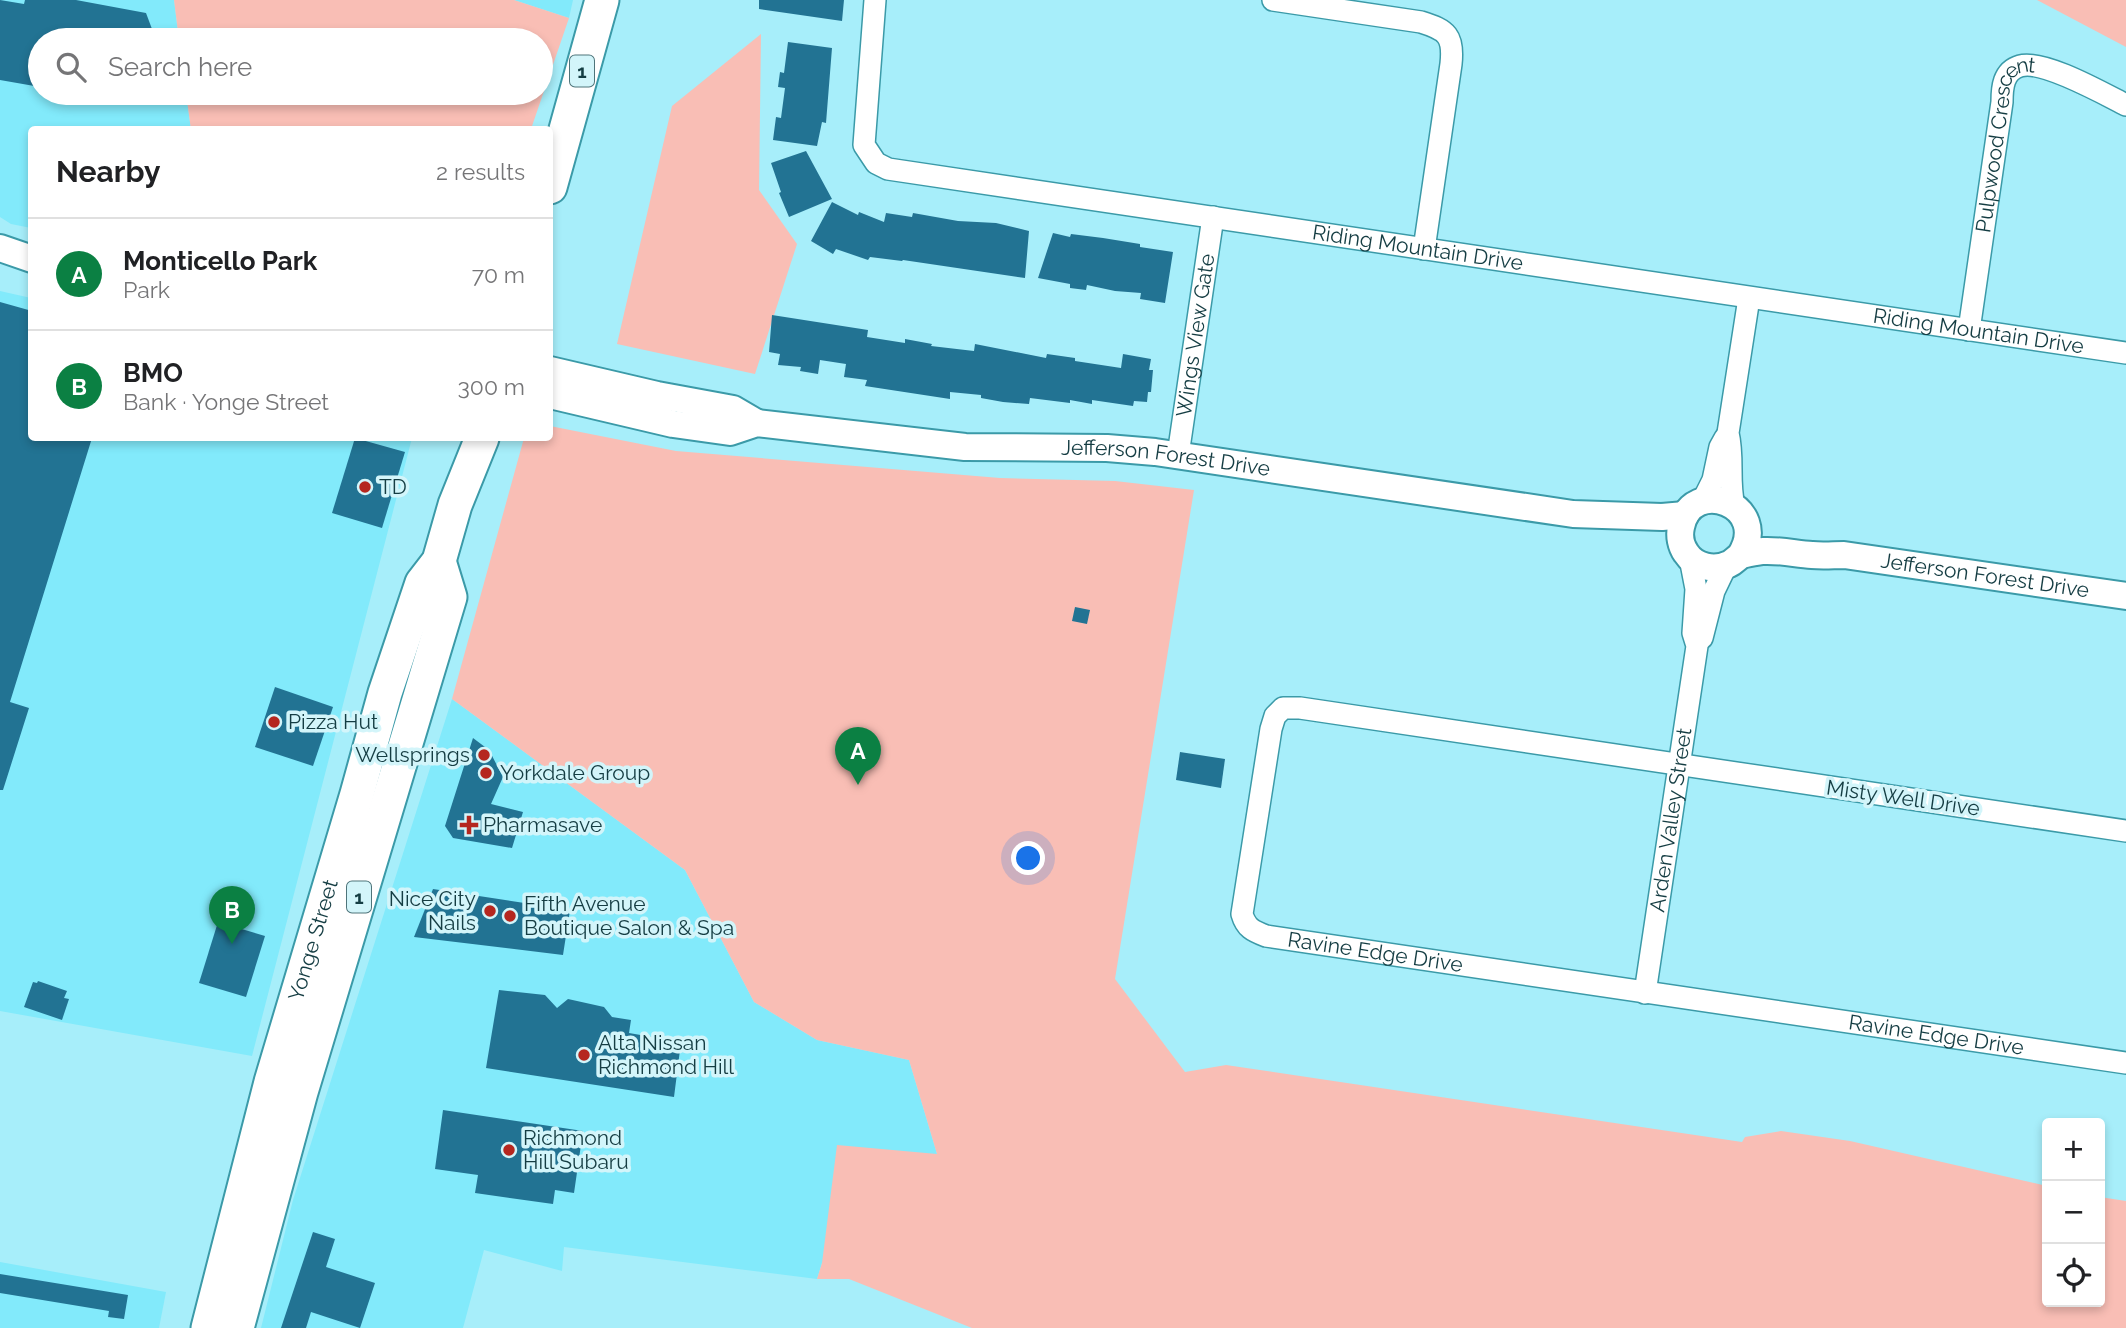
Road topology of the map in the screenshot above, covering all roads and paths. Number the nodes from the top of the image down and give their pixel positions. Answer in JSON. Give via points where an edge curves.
{"nodes":[{"id":1,"x":602,"y":0,"type":"edge"},
{"id":2,"x":875,"y":0,"type":"edge"},
{"id":3,"x":1273,"y":0,"type":"edge"},
{"id":4,"x":2126,"y":105,"type":"edge"},
{"id":5,"x":553,"y":176,"type":"edge"},
{"id":6,"x":1213,"y":217,"type":"junction"},
{"id":7,"x":0,"y":248,"type":"edge"},
{"id":8,"x":1424,"y":249,"type":"junction"},
{"id":9,"x":28,"y":258,"type":"edge"},
{"id":10,"x":1749,"y":298,"type":"junction"},
{"id":11,"x":1969,"y":330,"type":"junction"},
{"id":12,"x":2126,"y":353,"type":"edge"},
{"id":13,"x":553,"y":371,"type":"edge"},
{"id":14,"x":553,"y":396,"type":"edge"},
{"id":15,"x":757,"y":423,"type":"junction"},
{"id":16,"x":1728,"y":433,"type":"junction"},
{"id":17,"x":481,"y":441,"type":"edge"},
{"id":18,"x":1178,"y":455,"type":"junction"},
{"id":19,"x":1694,"y":508,"type":"junction"},
{"id":20,"x":1573,"y":513,"type":"junction"},
{"id":21,"x":1740,"y":513,"type":"junction"},
{"id":22,"x":1687,"y":553,"type":"junction"},
{"id":23,"x":1844,"y":555,"type":"junction"},
{"id":24,"x":439,"y":561,"type":"junction"},
{"id":25,"x":1733,"y":561,"type":"junction"},
{"id":26,"x":2126,"y":596,"type":"edge"},
{"id":27,"x":1697,"y":646,"type":"junction"},
{"id":28,"x":1679,"y":765,"type":"junction"},
{"id":29,"x":2126,"y":831,"type":"edge"},
{"id":30,"x":1645,"y":993,"type":"junction"},
{"id":31,"x":2126,"y":1063,"type":"edge"},
{"id":32,"x":208,"y":1328,"type":"edge"},
{"id":33,"x":237,"y":1328,"type":"edge"}],
"edges":[{"from":1,"to":5,"type":"main road","number":"1"},
{"from":2,"to":6,"type":"street","name":"Riding Mountain Drive","via":[[864,145],[876,163],[888,169]]},
{"from":3,"to":8,"type":"street","via":[[1421,22],[1448,35],[1453,49]]},
{"from":4,"to":11,"type":"street","name":"Pulpwood Crescent","via":[[2036,65],[2019,66],[2008,73]]},
{"from":6,"to":8,"type":"street","name":"Riding Mountain Drive"},
{"from":6,"to":18,"type":"street","name":"Wings View Gate"},
{"from":7,"to":9,"type":"street"},
{"from":8,"to":10,"type":"street","name":"Riding Mountain Drive"},
{"from":10,"to":11,"type":"street","name":"Riding Mountain Drive"},
{"from":10,"to":16,"type":"street"},
{"from":11,"to":12,"type":"street","name":"Riding Mountain Drive"},
{"from":13,"to":15,"type":"street","name":"Jefferson Forest Drive","via":[[733,409]]},
{"from":14,"to":15,"type":"street","name":"Jefferson Forest Drive","via":[[673,424],[730,432]]},
{"from":15,"to":18,"type":"street","name":"Jefferson Forest Drive","via":[[965,447],[1107,448]]},
{"from":16,"to":19,"type":"street","via":[[1713,480]]},
{"from":16,"to":21,"type":"street","via":[[1730,490]]},
{"from":17,"to":24,"type":"main road","name":"Yonge Street","number":"1"},
{"from":18,"to":20,"type":"street","name":"Jefferson Forest Drive"},
{"from":19,"to":20,"type":"street","name":"Jefferson Forest Drive","via":[[1662,517]]},
{"from":19,"to":21,"type":"street","via":[[1719,500]]},
{"from":19,"to":22,"type":"street","via":[[1680,531]]},
{"from":20,"to":22,"type":"street","name":"Jefferson Forest Drive","via":[[1654,534]]},
{"from":21,"to":23,"type":"street","name":"Jefferson Forest Drive","via":[[1765,531]]},
{"from":21,"to":25,"type":"street","via":[[1748,541]]},
{"from":22,"to":25,"type":"street","via":[[1705,567]]},
{"from":22,"to":27,"type":"street","name":"Arden Valley Street","via":[[1696,589],[1693,633]]},
{"from":23,"to":25,"type":"street","name":"Jefferson Forest Drive","via":[[1763,551]]},
{"from":23,"to":26,"type":"street","name":"Jefferson Forest Drive"},
{"from":24,"to":32,"type":"main road","name":"Yonge Street","number":"1","via":[[422,583],[385,693],[271,1082]]},
{"from":24,"to":33,"type":"main road","name":"Yonge Street","number":"1","via":[[450,597],[314,1048]]},
{"from":25,"to":27,"type":"street","name":"Arden Valley Street","via":[[1714,592]]},
{"from":27,"to":28,"type":"street","name":"Arden Valley Street"},
{"from":28,"to":29,"type":"street","name":"Misty Well Drive"},
{"from":28,"to":30,"type":"street","name":"Arden Valley Street"},
{"from":28,"to":30,"type":"street","name":"Ravine Edge Drive","via":[[1283,708],[1271,729],[1242,914],[1245,925],[1266,936]]},
{"from":30,"to":31,"type":"street","name":"Ravine Edge Drive"}]}
